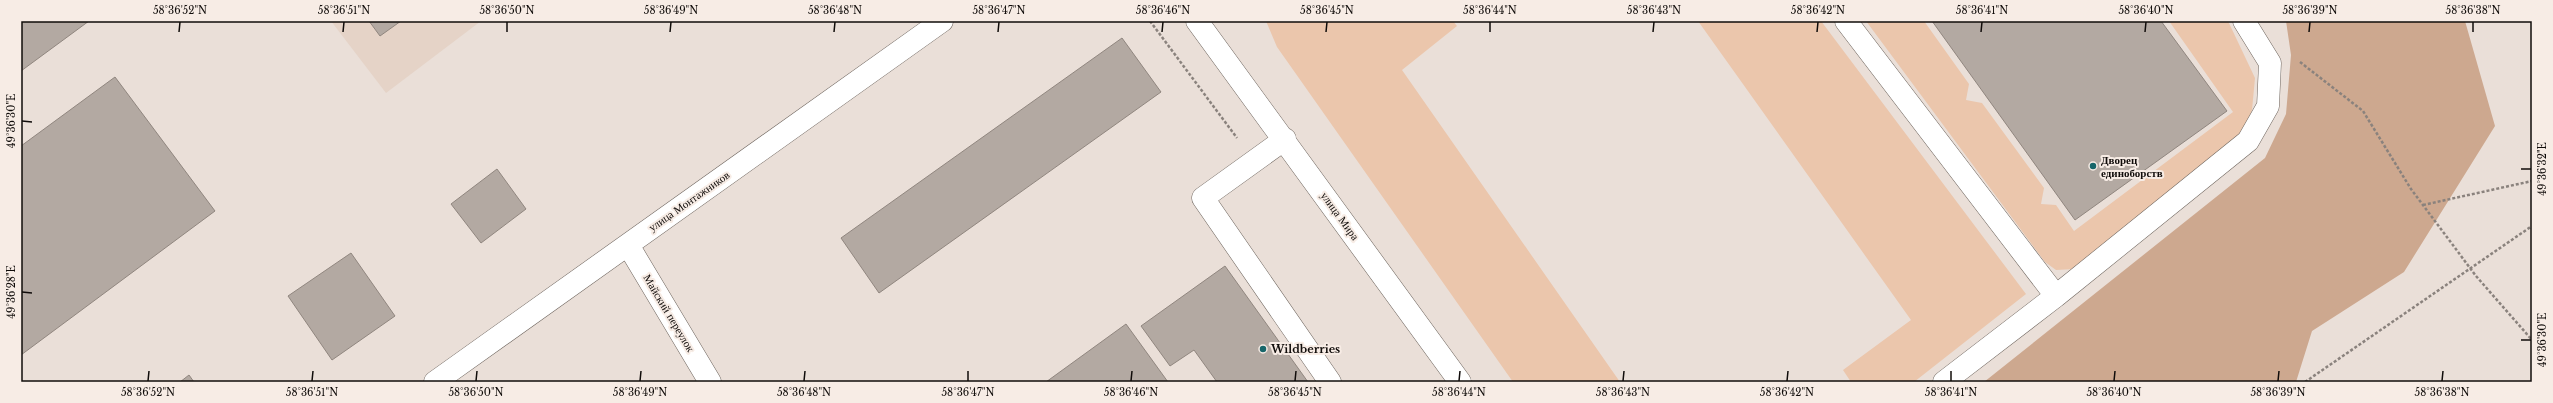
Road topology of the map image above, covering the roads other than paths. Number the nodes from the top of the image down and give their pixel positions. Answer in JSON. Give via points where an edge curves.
{"nodes":[{"id":1,"x":1197,"y":21,"type":"edge"},
{"id":2,"x":1212,"y":21,"type":"edge"},
{"id":3,"x":1846,"y":21,"type":"edge"},
{"id":4,"x":2244,"y":21,"type":"edge"},
{"id":5,"x":939,"y":22,"type":"edge"},
{"id":6,"x":1220,"y":50,"type":"junction"},
{"id":7,"x":1284,"y":139,"type":"junction"},
{"id":8,"x":628,"y":245,"type":"junction"},
{"id":9,"x":2056,"y":296,"type":"junction"},
{"id":10,"x":435,"y":382,"type":"edge"},
{"id":11,"x":710,"y":382,"type":"edge"},
{"id":12,"x":1330,"y":382,"type":"edge"},
{"id":13,"x":1460,"y":382,"type":"edge"},
{"id":14,"x":1944,"y":382,"type":"edge"}],
"edges":[{"from":1,"to":6,"type":"street","name":"улица Мира"},
{"from":2,"to":6,"type":"street","name":"улица Мира"},
{"from":3,"to":9,"type":"street"},
{"from":4,"to":9,"type":"street","via":[[2270,62],[2268,106],[2248,141]]},
{"from":5,"to":8,"type":"street","name":"улица Монтажников"},
{"from":6,"to":7,"type":"street","name":"улица Мира"},
{"from":7,"to":12,"type":"street","via":[[1203,198]]},
{"from":7,"to":13,"type":"street","name":"улица Мира"},
{"from":8,"to":10,"type":"street","name":"улица Монтажников"},
{"from":8,"to":11,"type":"street","name":"Майский переулок"},
{"from":9,"to":14,"type":"street"}]}
